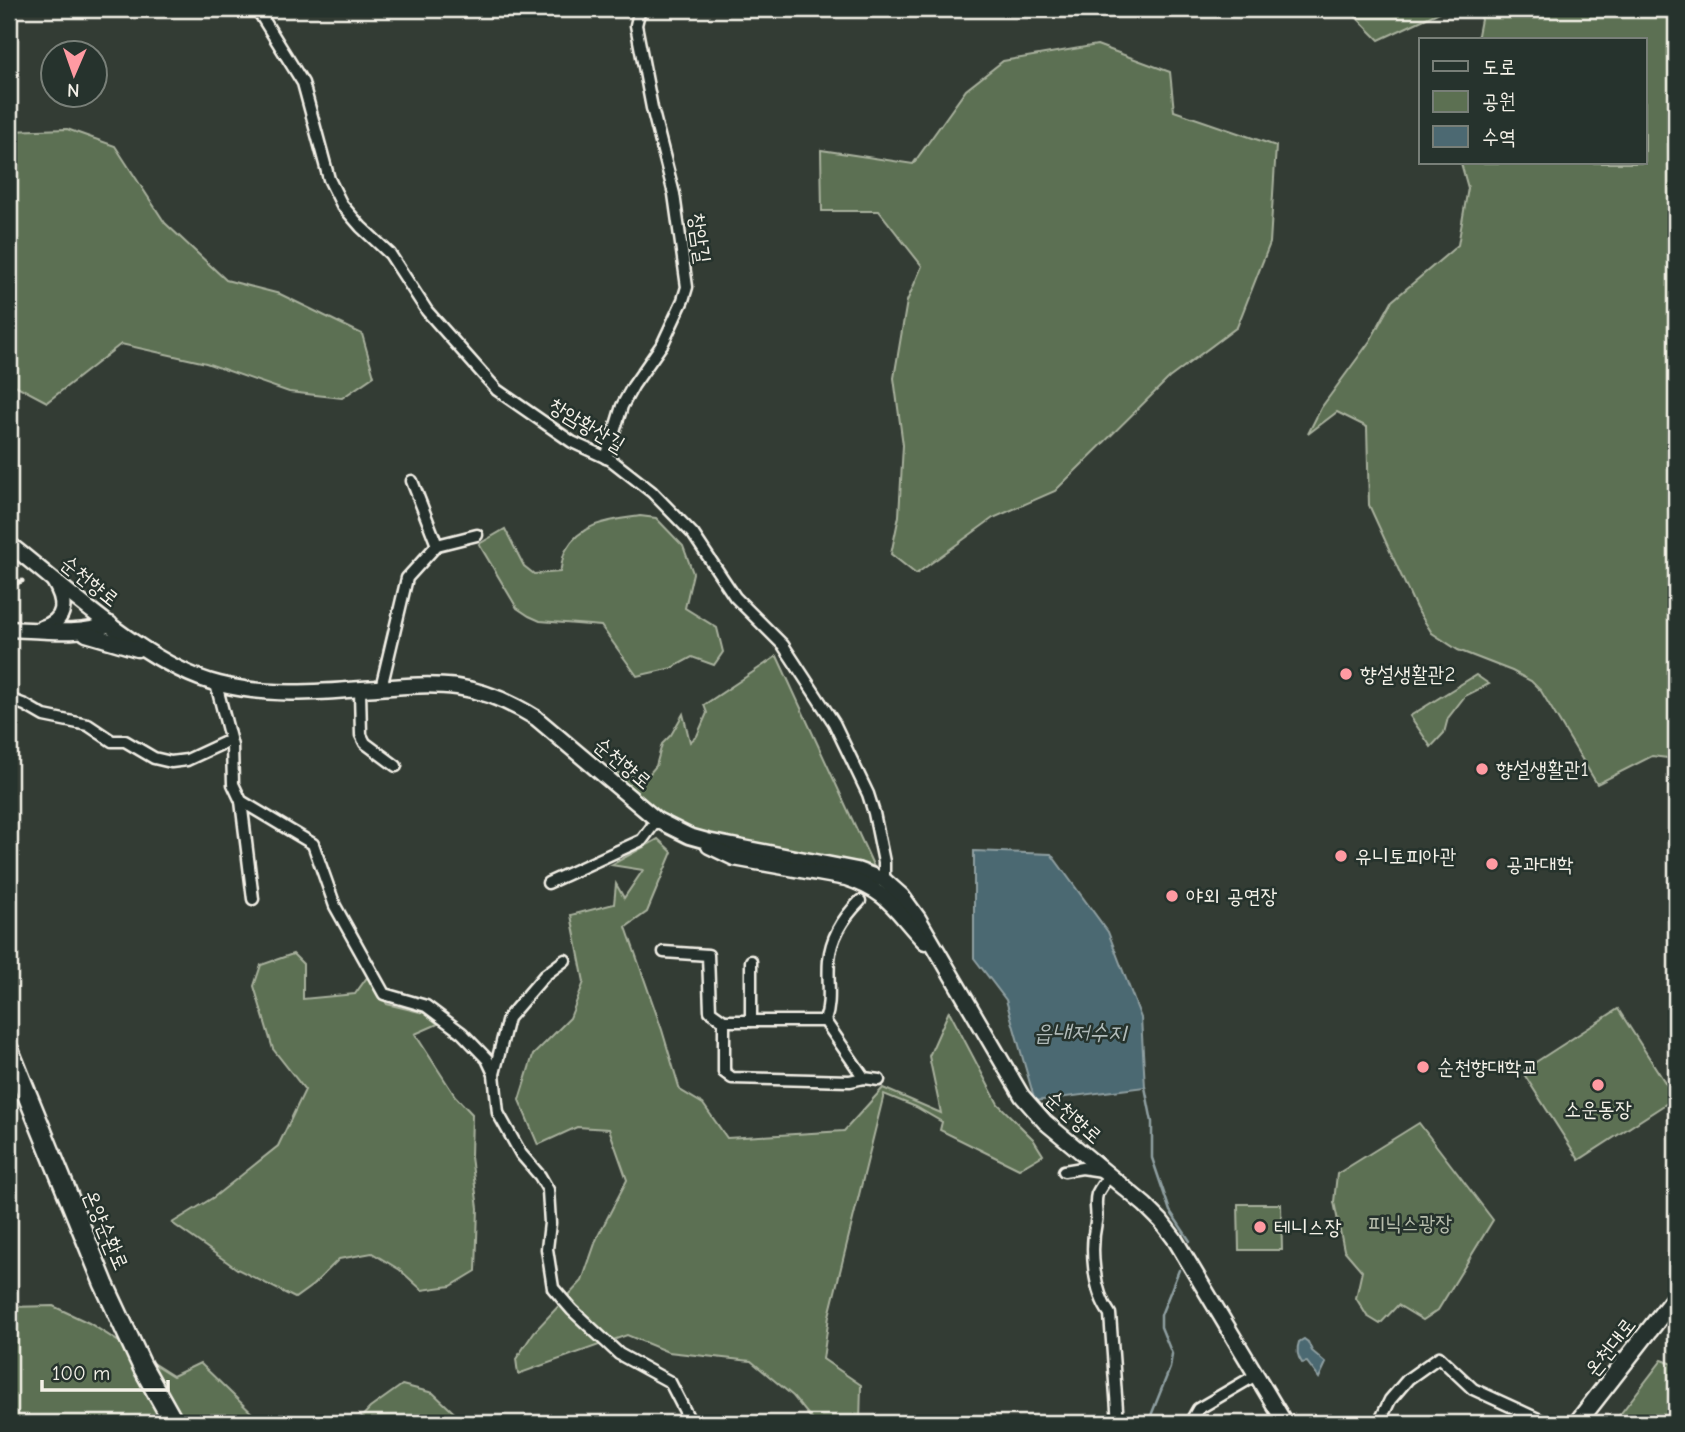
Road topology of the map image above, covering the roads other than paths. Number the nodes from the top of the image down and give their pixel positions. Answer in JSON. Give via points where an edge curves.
{"nodes":[{"id":1,"x":257,"y":9,"type":"edge"},
{"id":2,"x":640,"y":9,"type":"edge"},
{"id":3,"x":606,"y":458,"type":"junction"},
{"id":4,"x":412,"y":481,"type":"dead end"},
{"id":5,"x":477,"y":535,"type":"dead end"},
{"id":6,"x":9,"y":544,"type":"edge"},
{"id":7,"x":437,"y":545,"type":"junction"},
{"id":8,"x":51,"y":577,"type":"junction"},
{"id":9,"x":110,"y":624,"type":"junction"},
{"id":10,"x":9,"y":629,"type":"edge"},
{"id":11,"x":37,"y":630,"type":"junction"},
{"id":12,"x":64,"y":630,"type":"junction"},
{"id":13,"x":157,"y":658,"type":"junction"},
{"id":14,"x":216,"y":684,"type":"junction"},
{"id":15,"x":381,"y":688,"type":"junction"},
{"id":16,"x":360,"y":690,"type":"junction"},
{"id":17,"x":9,"y":699,"type":"edge"},
{"id":18,"x":230,"y":740,"type":"junction"},
{"id":19,"x":396,"y":766,"type":"dead end"},
{"id":20,"x":241,"y":801,"type":"junction"},
{"id":21,"x":657,"y":820,"type":"junction"},
{"id":22,"x":689,"y":836,"type":"junction"},
{"id":23,"x":846,"y":878,"type":"junction"},
{"id":24,"x":884,"y":880,"type":"junction"},
{"id":25,"x":548,"y":883,"type":"dead end"},
{"id":26,"x":253,"y":899,"type":"dead end"},
{"id":27,"x":889,"y":899,"type":"junction"},
{"id":28,"x":860,"y":901,"type":"junction"},
{"id":29,"x":664,"y":952,"type":"dead end"},
{"id":30,"x":565,"y":960,"type":"dead end"},
{"id":31,"x":942,"y":960,"type":"junction"},
{"id":32,"x":751,"y":961,"type":"dead end"},
{"id":33,"x":724,"y":1021,"type":"junction"},
{"id":34,"x":751,"y":1021,"type":"junction"},
{"id":35,"x":825,"y":1021,"type":"junction"},
{"id":36,"x":9,"y":1049,"type":"edge"},
{"id":37,"x":494,"y":1074,"type":"junction"},
{"id":38,"x":864,"y":1078,"type":"junction"},
{"id":39,"x":879,"y":1080,"type":"dead end"},
{"id":40,"x":9,"y":1085,"type":"edge"},
{"id":41,"x":1064,"y":1171,"type":"dead end"},
{"id":42,"x":1107,"y":1173,"type":"junction"},
{"id":43,"x":1676,"y":1296,"type":"edge"},
{"id":44,"x":1676,"y":1311,"type":"edge"},
{"id":45,"x":1256,"y":1375,"type":"junction"},
{"id":46,"x":162,"y":1423,"type":"edge"},
{"id":47,"x":174,"y":1423,"type":"edge"},
{"id":48,"x":691,"y":1423,"type":"edge"},
{"id":49,"x":1118,"y":1423,"type":"edge"},
{"id":50,"x":1190,"y":1423,"type":"edge"},
{"id":51,"x":1285,"y":1423,"type":"edge"},
{"id":52,"x":1378,"y":1423,"type":"edge"},
{"id":53,"x":1547,"y":1423,"type":"edge"},
{"id":54,"x":1577,"y":1423,"type":"edge"},
{"id":55,"x":1589,"y":1423,"type":"edge"}],
"edges":[{"from":1,"to":3,"type":"street","name":"창암황산길","via":[[303,83],[329,179],[346,211],[390,254],[424,307],[489,383],[572,442]]},
{"from":2,"to":3,"type":"street","name":"창암길","via":[[636,25],[674,194],[687,287],[663,343],[622,406]]},
{"from":3,"to":24,"type":"street","name":"창암황산길","via":[[684,523],[729,589],[793,659],[834,723],[868,794]]},
{"from":4,"to":7,"type":"street"},
{"from":5,"to":7,"type":"street"},
{"from":6,"to":8,"type":"main road","name":"순천향로"},
{"from":7,"to":15,"type":"street","via":[[407,578]]},
{"from":8,"to":9,"type":"main road","name":"순천향로"},
{"from":8,"to":11,"type":"main road","via":[[61,592],[61,616],[53,625]]},
{"from":9,"to":12,"type":"main road","via":[[99,629]]},
{"from":9,"to":13,"type":"main road","name":"순천향로"},
{"from":10,"to":11,"type":"main road"},
{"from":11,"to":12,"type":"main road"},
{"from":12,"to":13,"type":"main road","via":[[98,636]]},
{"from":13,"to":14,"type":"main road","name":"순천향로"},
{"from":14,"to":16,"type":"main road","name":"순천향로","via":[[278,693]]},
{"from":14,"to":18,"type":"street"},
{"from":15,"to":16,"type":"main road","name":"순천향로"},
{"from":15,"to":21,"type":"main road","name":"순천향로","via":[[457,687],[517,706]]},
{"from":16,"to":19,"type":"street","via":[[360,735]]},
{"from":17,"to":18,"type":"street","via":[[172,762]]},
{"from":18,"to":20,"type":"street","via":[[233,784]]},
{"from":20,"to":26,"type":"street"},
{"from":20,"to":37,"type":"street","via":[[313,845],[335,906],[384,994],[426,1006],[462,1033],[487,1059]]},
{"from":21,"to":22,"type":"main road","name":"순천향로"},
{"from":21,"to":25,"type":"street","via":[[642,839]]},
{"from":22,"to":23,"type":"main road","via":[[734,858]]},
{"from":22,"to":24,"type":"main road","name":"순천향로","via":[[857,870]]},
{"from":23,"to":27,"type":"main road"},
{"from":23,"to":28,"type":"street","via":[[858,885]]},
{"from":24,"to":31,"type":"main road","name":"순천향로","via":[[911,907]]},
{"from":27,"to":28,"type":"street","via":[[873,896]]},
{"from":27,"to":31,"type":"main road"},
{"from":28,"to":35,"type":"street","via":[[839,927],[831,954]]},
{"from":29,"to":33,"type":"street","via":[[708,955],[710,1011]]},
{"from":30,"to":37,"type":"street","via":[[545,975],[508,1018]]},
{"from":31,"to":42,"type":"main road","name":"순천향로","via":[[1033,1110]]},
{"from":32,"to":34,"type":"street"},
{"from":33,"to":34,"type":"street"},
{"from":33,"to":38,"type":"street","via":[[723,1067],[727,1076],[850,1082]]},
{"from":34,"to":35,"type":"street"},
{"from":35,"to":38,"type":"street"},
{"from":36,"to":47,"type":"highway","name":"온양순환로","via":[[104,1284]]},
{"from":37,"to":48,"type":"street","via":[[498,1113],[548,1191],[547,1249],[553,1288],[619,1354],[670,1382]]},
{"from":38,"to":39,"type":"street"},
{"from":40,"to":46,"type":"highway","name":"온양순환로","via":[[92,1282]]},
{"from":41,"to":42,"type":"street","via":[[1082,1168]]},
{"from":42,"to":45,"type":"main road","name":"순천향로","via":[[1174,1238]]},
{"from":42,"to":49,"type":"street","via":[[1098,1192],[1092,1231],[1102,1303],[1110,1314]]},
{"from":43,"to":54,"type":"main road","name":"온천대로"},
{"from":44,"to":55,"type":"main road","name":"온천대로"},
{"from":45,"to":50,"type":"street","via":[[1198,1409]]},
{"from":45,"to":51,"type":"main road","name":"순천향로"},
{"from":52,"to":53,"type":"street","via":[[1408,1379],[1439,1357],[1473,1389]]}]}
